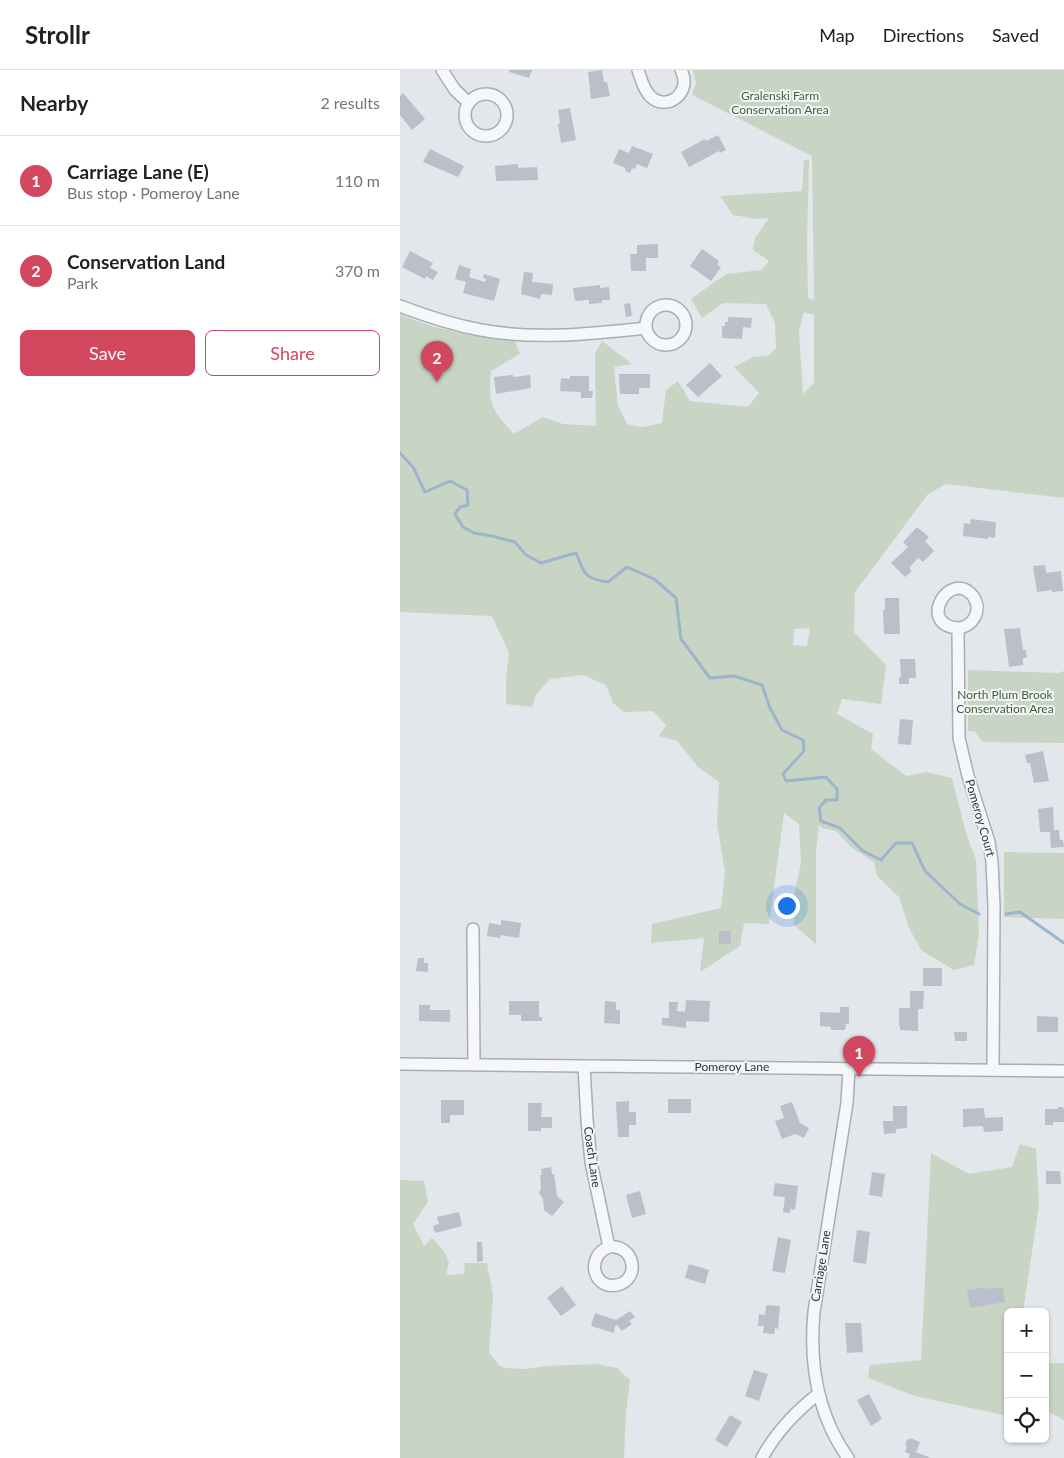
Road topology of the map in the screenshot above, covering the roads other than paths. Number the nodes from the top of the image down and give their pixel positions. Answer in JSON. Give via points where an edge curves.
{"nodes":[{"id":1,"x":442,"y":70,"type":"edge"},
{"id":2,"x":638,"y":70,"type":"edge"},
{"id":3,"x":681,"y":70,"type":"edge"},
{"id":4,"x":469,"y":103,"type":"dead end"},
{"id":5,"x":400,"y":306,"type":"edge"},
{"id":6,"x":646,"y":328,"type":"dead end"},
{"id":7,"x":958,"y":628,"type":"dead end"},
{"id":8,"x":473,"y":929,"type":"dead end"},
{"id":9,"x":400,"y":1064,"type":"edge"},
{"id":10,"x":474,"y":1065,"type":"junction"},
{"id":11,"x":584,"y":1066,"type":"junction"},
{"id":12,"x":849,"y":1068,"type":"junction"},
{"id":13,"x":993,"y":1070,"type":"junction"},
{"id":14,"x":1064,"y":1071,"type":"edge"},
{"id":15,"x":609,"y":1247,"type":"dead end"},
{"id":16,"x":818,"y":1394,"type":"junction"},
{"id":17,"x":762,"y":1458,"type":"edge"},
{"id":18,"x":848,"y":1458,"type":"edge"}],
"edges":[{"from":1,"to":4,"type":"street","via":[[455,90]]},
{"from":2,"to":3,"type":"street","via":[[649,95],[663,102],[673,100],[682,92],[685,82]]},
{"from":5,"to":6,"type":"street","via":[[467,327],[515,334],[579,335]]},
{"from":7,"to":13,"type":"street","name":"Pomeroy Court","via":[[959,738],[992,862]]},
{"from":8,"to":10,"type":"street"},
{"from":9,"to":10,"type":"street","name":"Pomeroy Lane"},
{"from":10,"to":11,"type":"street","name":"Pomeroy Lane"},
{"from":11,"to":12,"type":"street","name":"Pomeroy Lane"},
{"from":11,"to":15,"type":"street","name":"Coach Lane","via":[[591,1162]]},
{"from":12,"to":13,"type":"street","name":"Pomeroy Lane"},
{"from":12,"to":16,"type":"street","name":"Carriage Lane","via":[[847,1103],[812,1328]]},
{"from":13,"to":14,"type":"street","name":"Pomeroy Lane"},
{"from":16,"to":17,"type":"street","via":[[785,1424]]},
{"from":16,"to":18,"type":"street","name":"Carriage Lane","via":[[833,1433]]}]}
